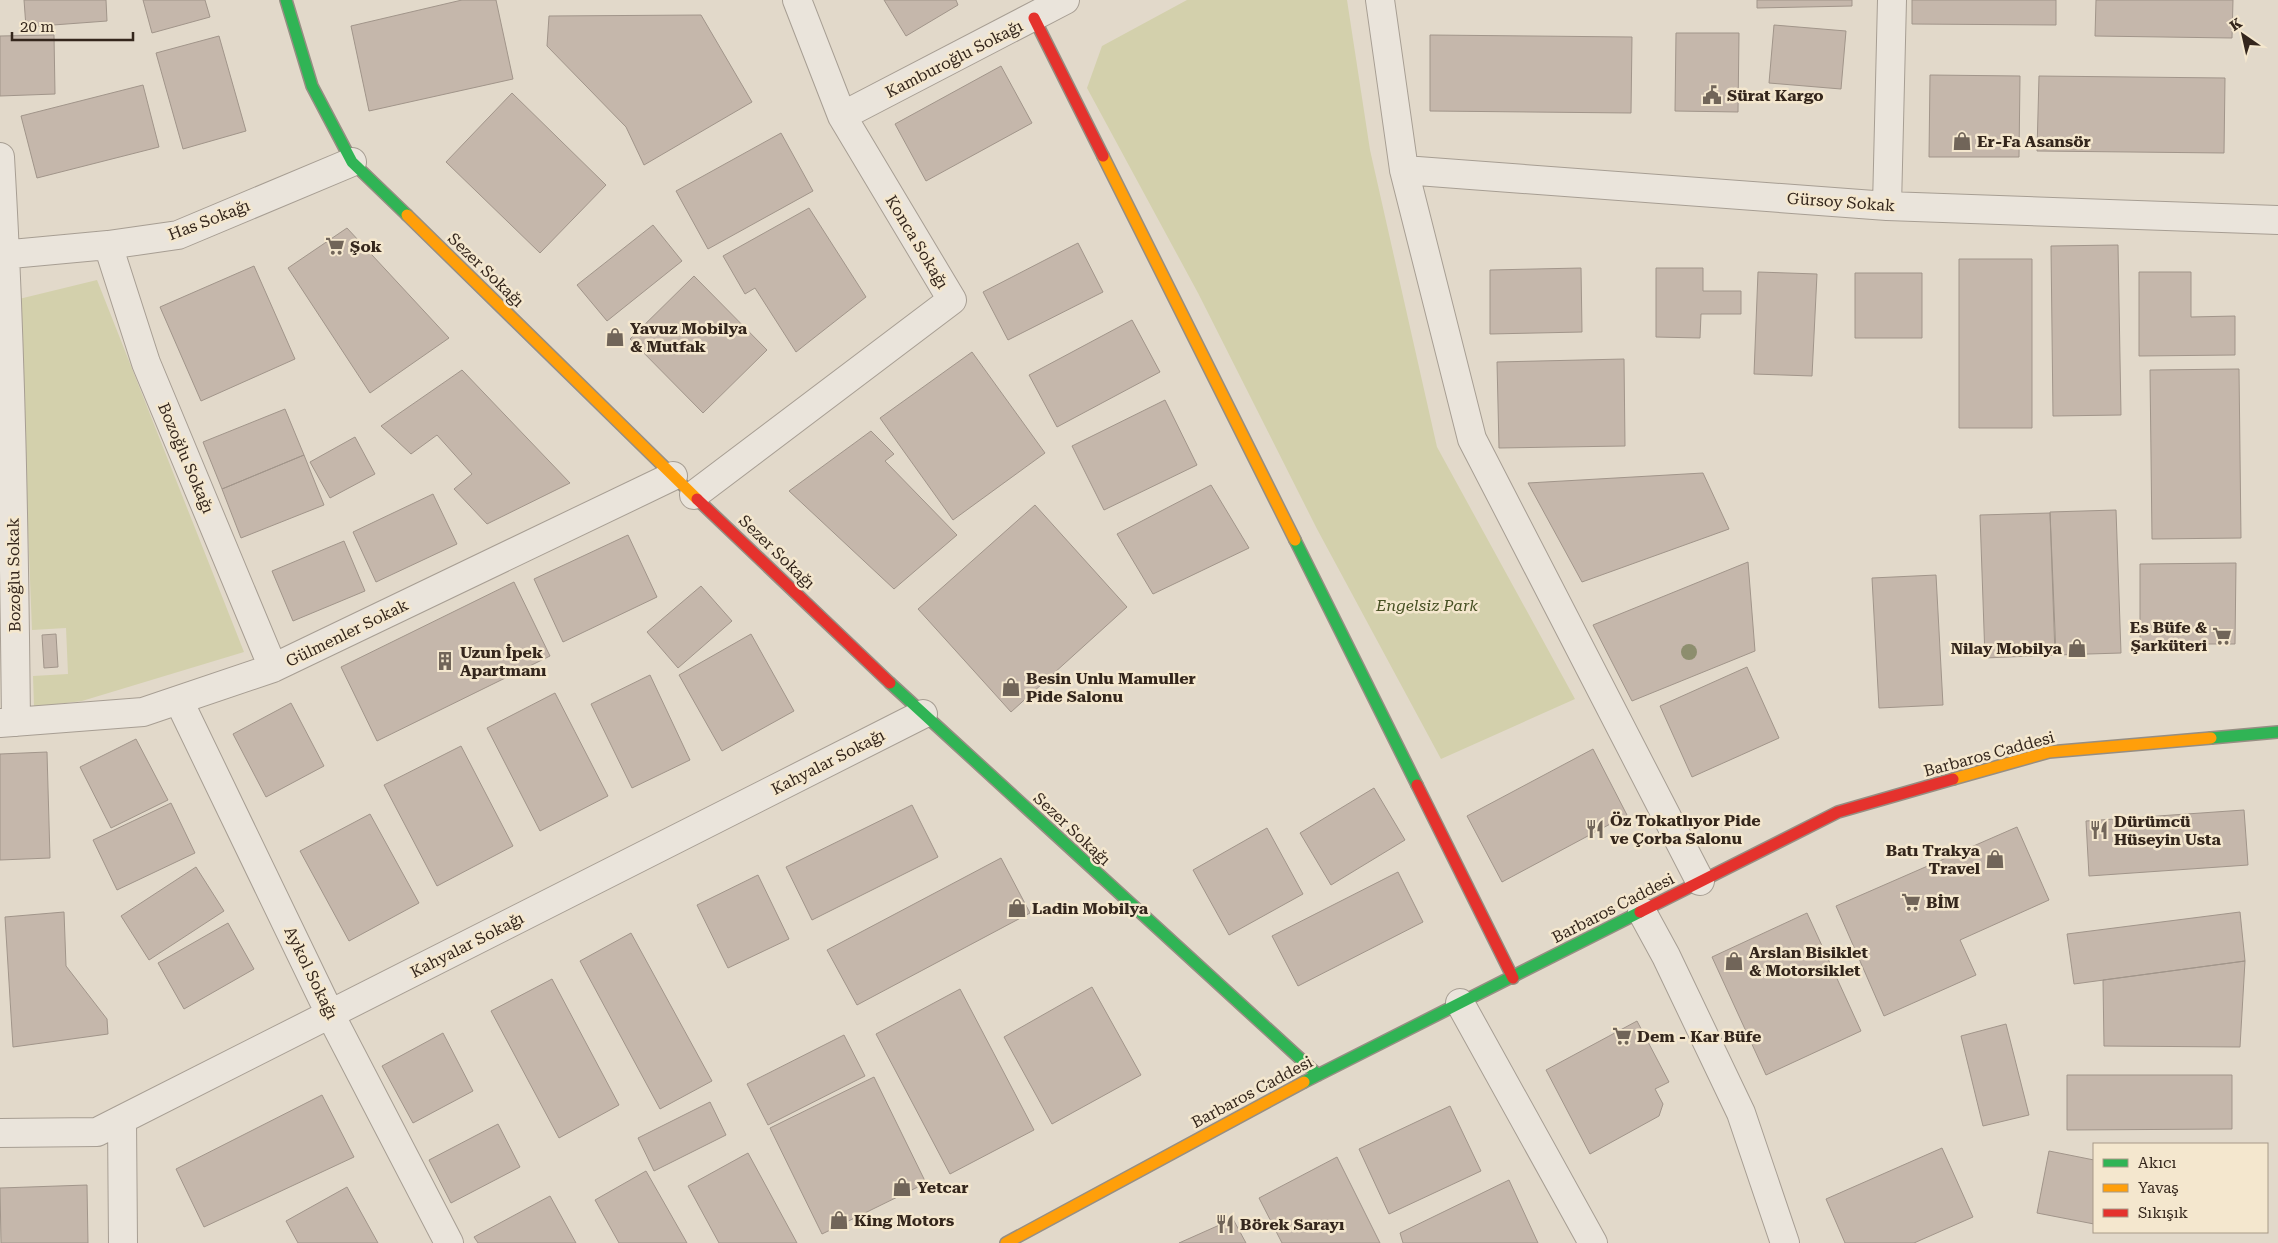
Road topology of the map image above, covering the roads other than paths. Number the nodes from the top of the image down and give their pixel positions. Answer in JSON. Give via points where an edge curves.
{"nodes":[{"id":1,"x":286,"y":0,"type":"edge"},
{"id":2,"x":797,"y":0,"type":"edge"},
{"id":3,"x":1065,"y":0,"type":"edge"},
{"id":4,"x":1380,"y":0,"type":"edge"},
{"id":5,"x":1892,"y":0,"type":"edge"},
{"id":6,"x":1034,"y":18,"type":"junction"},
{"id":7,"x":842,"y":116,"type":"junction"},
{"id":8,"x":0,"y":157,"type":"edge"},
{"id":9,"x":352,"y":162,"type":"junction"},
{"id":10,"x":1404,"y":170,"type":"junction"},
{"id":11,"x":1888,"y":206,"type":"junction"},
{"id":12,"x":2278,"y":220,"type":"edge"},
{"id":13,"x":108,"y":245,"type":"junction"},
{"id":14,"x":3,"y":255,"type":"edge"},
{"id":15,"x":673,"y":476,"type":"junction"},
{"id":16,"x":694,"y":495,"type":"junction"},
{"id":17,"x":273,"y":668,"type":"junction"},
{"id":18,"x":179,"y":701,"type":"junction"},
{"id":19,"x":923,"y":714,"type":"junction"},
{"id":20,"x":8,"y":723,"type":"edge"},
{"id":21,"x":2278,"y":732,"type":"edge"},
{"id":22,"x":1700,"y":881,"type":"junction"},
{"id":23,"x":1642,"y":912,"type":"junction"},
{"id":24,"x":1513,"y":978,"type":"junction"},
{"id":25,"x":1460,"y":1004,"type":"junction"},
{"id":26,"x":330,"y":1014,"type":"junction"},
{"id":27,"x":1318,"y":1076,"type":"junction"},
{"id":28,"x":122,"y":1120,"type":"junction"},
{"id":29,"x":0,"y":1133,"type":"edge"},
{"id":30,"x":123,"y":1243,"type":"edge"},
{"id":31,"x":448,"y":1243,"type":"edge"},
{"id":32,"x":1006,"y":1243,"type":"edge"},
{"id":33,"x":1593,"y":1243,"type":"edge"},
{"id":34,"x":1785,"y":1243,"type":"edge"}],
"edges":[{"from":1,"to":9,"type":"street","name":"Sezer Sokağı","via":[[312,86]]},
{"from":2,"to":7,"type":"street","name":"Konca Sokağı"},
{"from":3,"to":6,"type":"street","name":"Kamburoğlu Sokağı"},
{"from":4,"to":10,"type":"street"},
{"from":5,"to":11,"type":"street"},
{"from":6,"to":7,"type":"street","name":"Kamburoğlu Sokağı"},
{"from":6,"to":24,"type":"street"},
{"from":7,"to":16,"type":"street","name":"Konca Sokağı","via":[[952,300]]},
{"from":8,"to":14,"type":"street","name":"Bozoğlu Sokak"},
{"from":9,"to":13,"type":"street","name":"Has Sokağı","via":[[178,235]]},
{"from":9,"to":15,"type":"street","name":"Sezer Sokağı"},
{"from":10,"to":11,"type":"street","name":"Gürsoy Sokak"},
{"from":10,"to":22,"type":"street","via":[[1472,439]]},
{"from":11,"to":12,"type":"street","name":"Gürsoy Sokak"},
{"from":13,"to":14,"type":"street","name":"Has Sokağı"},
{"from":13,"to":17,"type":"street","name":"Bozoğlu Sokağı","via":[[146,363]]},
{"from":14,"to":20,"type":"street","name":"Bozoğlu Sokak","via":[[14,518]]},
{"from":15,"to":16,"type":"street","name":"Sezer Sokağı"},
{"from":15,"to":17,"type":"street","name":"Gülmenler Sokak"},
{"from":16,"to":19,"type":"street","name":"Sezer Sokağı"},
{"from":17,"to":18,"type":"street","name":"Gülmenler Sokak"},
{"from":18,"to":20,"type":"street","name":"Gülmenler Sokak","via":[[143,712]]},
{"from":18,"to":26,"type":"street","name":"Aykol Sokağı"},
{"from":19,"to":26,"type":"street","name":"Kahyalar Sokağı"},
{"from":19,"to":27,"type":"street","name":"Sezer Sokağı"},
{"from":21,"to":22,"type":"street","name":"Barbaros Caddesi","via":[[2049,752],[1838,812]]},
{"from":22,"to":23,"type":"street","name":"Barbaros Caddesi"},
{"from":23,"to":24,"type":"street","name":"Barbaros Caddesi"},
{"from":23,"to":34,"type":"street","via":[[1741,1113]]},
{"from":24,"to":25,"type":"street","name":"Barbaros Caddesi"},
{"from":25,"to":27,"type":"street","name":"Barbaros Caddesi"},
{"from":25,"to":33,"type":"street"},
{"from":26,"to":28,"type":"street","name":"Kahyalar Sokağı"},
{"from":26,"to":31,"type":"street","name":"Aykol Sokağı"},
{"from":27,"to":32,"type":"street","name":"Barbaros Caddesi"},
{"from":28,"to":29,"type":"street","name":"Kahyalar Sokağı","via":[[97,1132]]},
{"from":28,"to":30,"type":"street"}]}
